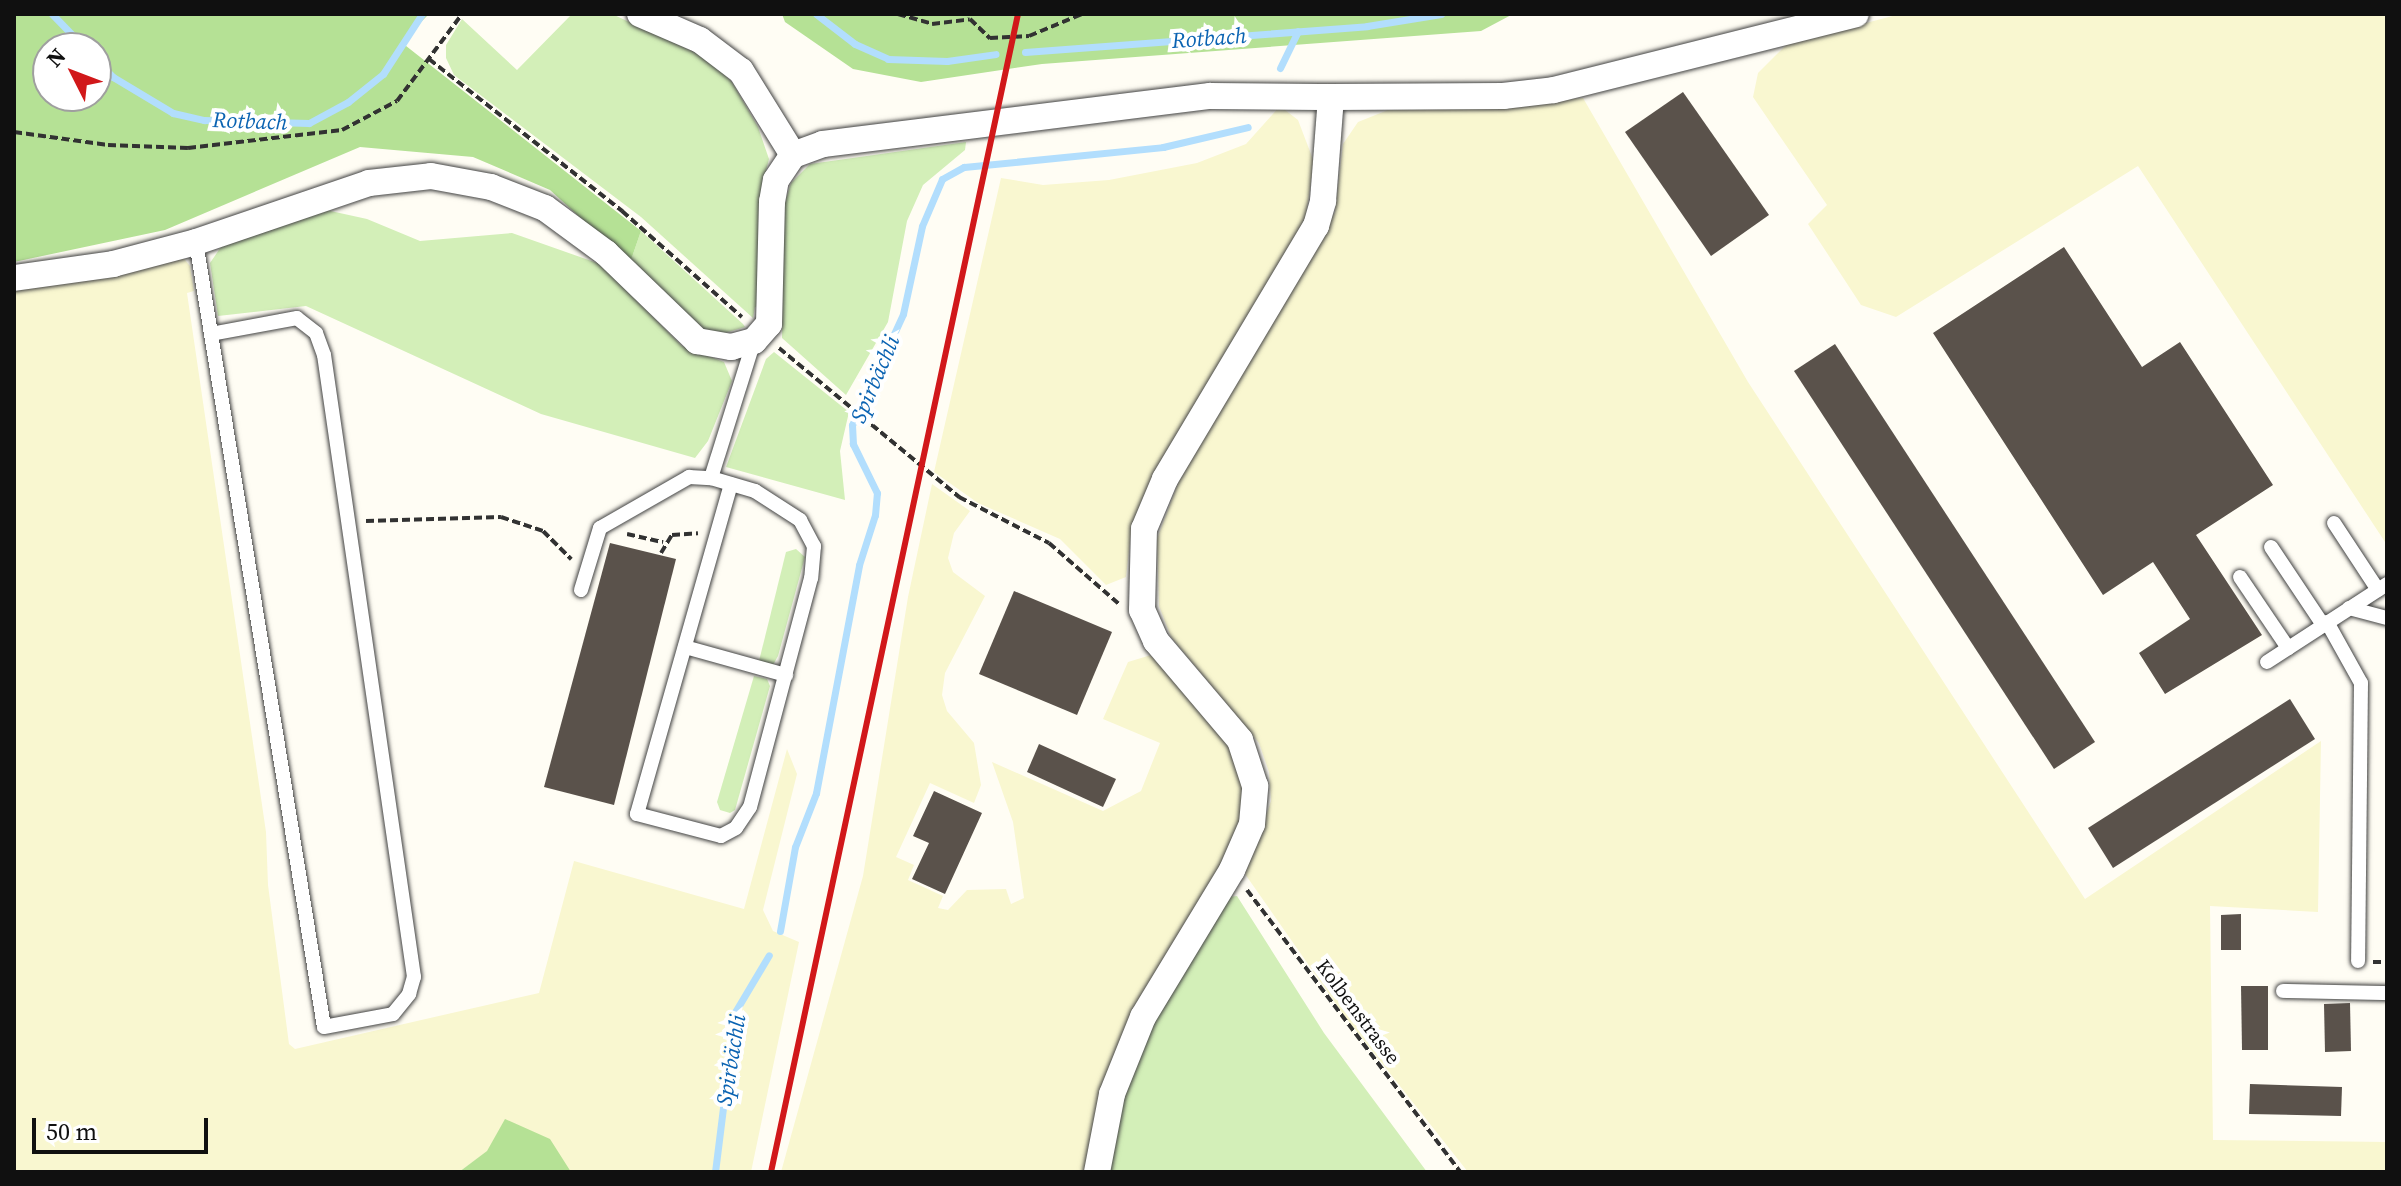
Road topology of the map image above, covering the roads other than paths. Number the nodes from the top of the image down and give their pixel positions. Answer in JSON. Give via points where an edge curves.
{"nodes":[{"id":1,"x":640,"y":14,"type":"edge"},
{"id":2,"x":1840,"y":16,"type":"edge"},
{"id":3,"x":1331,"y":97,"type":"junction"},
{"id":4,"x":793,"y":155,"type":"junction"},
{"id":5,"x":196,"y":242,"type":"junction"},
{"id":6,"x":14,"y":278,"type":"edge"},
{"id":7,"x":211,"y":334,"type":"junction"},
{"id":8,"x":758,"y":338,"type":"junction"},
{"id":9,"x":711,"y":478,"type":"junction"},
{"id":10,"x":731,"y":484,"type":"junction"},
{"id":11,"x":2334,"y":523,"type":"dead end"},
{"id":12,"x":2271,"y":547,"type":"dead end"},
{"id":13,"x":2240,"y":577,"type":"dead end"},
{"id":14,"x":2382,"y":587,"type":"edge"},
{"id":15,"x":581,"y":590,"type":"dead end"},
{"id":16,"x":2349,"y":608,"type":"junction"},
{"id":17,"x":2387,"y":618,"type":"edge"},
{"id":18,"x":2325,"y":624,"type":"junction"},
{"id":19,"x":685,"y":647,"type":"junction"},
{"id":20,"x":2288,"y":648,"type":"junction"},
{"id":21,"x":2267,"y":662,"type":"dead end"},
{"id":22,"x":786,"y":675,"type":"junction"},
{"id":23,"x":2358,"y":961,"type":"dead end"},
{"id":24,"x":2283,"y":991,"type":"dead end"},
{"id":25,"x":2387,"y":993,"type":"edge"},
{"id":26,"x":1097,"y":1172,"type":"edge"}],
"edges":[{"from":1,"to":4,"type":"street","via":[[700,40],[741,71]]},
{"from":2,"to":3,"type":"street","via":[[1554,90],[1503,96]]},
{"from":3,"to":4,"type":"street","via":[[1210,96],[823,144]]},
{"from":3,"to":26,"type":"street","via":[[1323,201],[1316,226],[1165,479],[1144,529],[1142,610],[1156,641],[1240,740],[1255,786],[1252,824],[1232,870],[1143,1017],[1112,1094]]},
{"from":4,"to":8,"type":"street","via":[[776,180],[772,310]]},
{"from":5,"to":6,"type":"street","via":[[113,264]]},
{"from":5,"to":7,"type":"lane"},
{"from":5,"to":8,"type":"street","via":[[369,183],[431,176],[461,180],[522,196],[566,221],[697,341],[716,347]]},
{"from":7,"to":7,"type":"lane","via":[[297,318],[308,322],[324,355],[414,977],[409,994],[393,1014],[324,1027]]},
{"from":8,"to":9,"type":"lane"},
{"from":9,"to":10,"type":"lane"},
{"from":9,"to":15,"type":"lane","via":[[689,477],[600,528]]},
{"from":10,"to":19,"type":"lane"},
{"from":10,"to":22,"type":"lane","via":[[755,491],[800,520],[814,546]]},
{"from":11,"to":14,"type":"lane"},
{"from":12,"to":18,"type":"lane"},
{"from":13,"to":20,"type":"lane"},
{"from":14,"to":16,"type":"lane"},
{"from":16,"to":17,"type":"lane"},
{"from":16,"to":18,"type":"lane"},
{"from":18,"to":20,"type":"lane"},
{"from":18,"to":23,"type":"lane","via":[[2361,683]]},
{"from":19,"to":22,"type":"lane"},
{"from":19,"to":22,"type":"lane","via":[[637,814],[721,836],[736,828],[750,807]]},
{"from":20,"to":21,"type":"lane"},
{"from":24,"to":25,"type":"lane"}]}
